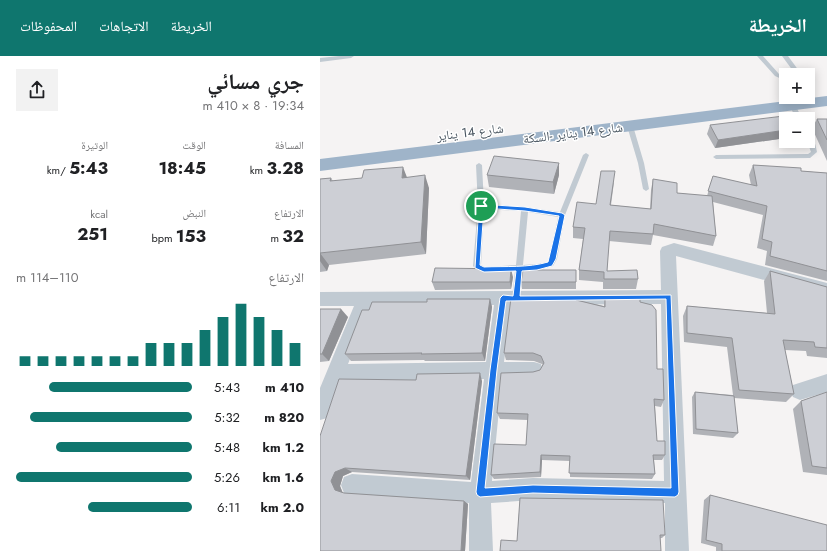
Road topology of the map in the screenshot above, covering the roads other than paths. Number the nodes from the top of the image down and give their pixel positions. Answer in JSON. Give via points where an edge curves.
{"nodes":[{"id":1,"x":351,"y":56,"type":"edge"},
{"id":2,"x":760,"y":56,"type":"edge"},
{"id":3,"x":785,"y":56,"type":"edge"},
{"id":4,"x":320,"y":60,"type":"edge"},
{"id":5,"x":794,"y":68,"type":"edge"},
{"id":6,"x":779,"y":76,"type":"edge"},
{"id":7,"x":827,"y":88,"type":"edge"},
{"id":8,"x":815,"y":89,"type":"edge"},
{"id":9,"x":827,"y":101,"type":"edge"},
{"id":10,"x":793,"y":107,"type":"edge"},
{"id":11,"x":630,"y":126,"type":"junction"},
{"id":12,"x":813,"y":148,"type":"edge"},
{"id":13,"x":320,"y":150,"type":"edge"},
{"id":14,"x":586,"y":156,"type":"dead end"},
{"id":15,"x":716,"y":158,"type":"dead end"},
{"id":16,"x":320,"y":165,"type":"edge"},
{"id":17,"x":479,"y":165,"type":"dead end"},
{"id":18,"x":646,"y":189,"type":"dead end"},
{"id":19,"x":481,"y":206,"type":"junction"},
{"id":20,"x":525,"y":209,"type":"junction"},
{"id":21,"x":562,"y":215,"type":"junction"},
{"id":22,"x":519,"y":268,"type":"junction"},
{"id":23,"x":827,"y":290,"type":"edge"},
{"id":24,"x":669,"y":297,"type":"junction"},
{"id":25,"x":366,"y":298,"type":"junction"},
{"id":26,"x":510,"y":298,"type":"junction"},
{"id":27,"x":320,"y":299,"type":"edge"},
{"id":28,"x":494,"y":370,"type":"junction"},
{"id":29,"x":534,"y":370,"type":"edge"},
{"id":30,"x":335,"y":373,"type":"junction"},
{"id":31,"x":827,"y":383,"type":"edge"},
{"id":32,"x":800,"y":391,"type":"dead end"},
{"id":33,"x":320,"y":412,"type":"edge"},
{"id":34,"x":352,"y":485,"type":"dead end"},
{"id":35,"x":480,"y":492,"type":"junction"},
{"id":36,"x":675,"y":492,"type":"junction"},
{"id":37,"x":481,"y":551,"type":"edge"},
{"id":38,"x":677,"y":551,"type":"edge"}],
"edges":[{"from":1,"to":4,"type":"lane"},
{"from":2,"to":6,"type":"lane"},
{"from":3,"to":5,"type":"lane"},
{"from":7,"to":8,"type":"highway"},
{"from":9,"to":10,"type":"highway","name":"شارع 14 يناير -السكة"},
{"from":10,"to":11,"type":"highway","name":"شارع 14 يناير -السكة"},
{"from":10,"to":13,"type":"highway","name":"شارع 14 يناير"},
{"from":11,"to":16,"type":"highway","name":"شارع 14 يناير -السكة"},
{"from":11,"to":18,"type":"lane"},
{"from":12,"to":15,"type":"lane","via":[[814,152],[805,157]]},
{"from":14,"to":21,"type":"lane"},
{"from":17,"to":19,"type":"lane"},
{"from":19,"to":20,"type":"lane"},
{"from":19,"to":22,"type":"lane","via":[[477,266],[484,270]]},
{"from":20,"to":21,"type":"lane"},
{"from":20,"to":22,"type":"lane"},
{"from":21,"to":22,"type":"lane","via":[[550,264],[537,268]]},
{"from":22,"to":26,"type":"lane"},
{"from":23,"to":24,"type":"street","via":[[671,249],[667,253]]},
{"from":24,"to":26,"type":"street"},
{"from":24,"to":36,"type":"street"},
{"from":25,"to":26,"type":"street"},
{"from":25,"to":27,"type":"street"},
{"from":25,"to":30,"type":"street"},
{"from":26,"to":28,"type":"street"},
{"from":28,"to":29,"type":"street"},
{"from":28,"to":30,"type":"street"},
{"from":28,"to":35,"type":"street"},
{"from":30,"to":33,"type":"street"},
{"from":31,"to":32,"type":"street"},
{"from":34,"to":35,"type":"street"},
{"from":35,"to":36,"type":"street","via":[[533,489]]},
{"from":35,"to":37,"type":"street"},
{"from":36,"to":38,"type":"street"}]}
